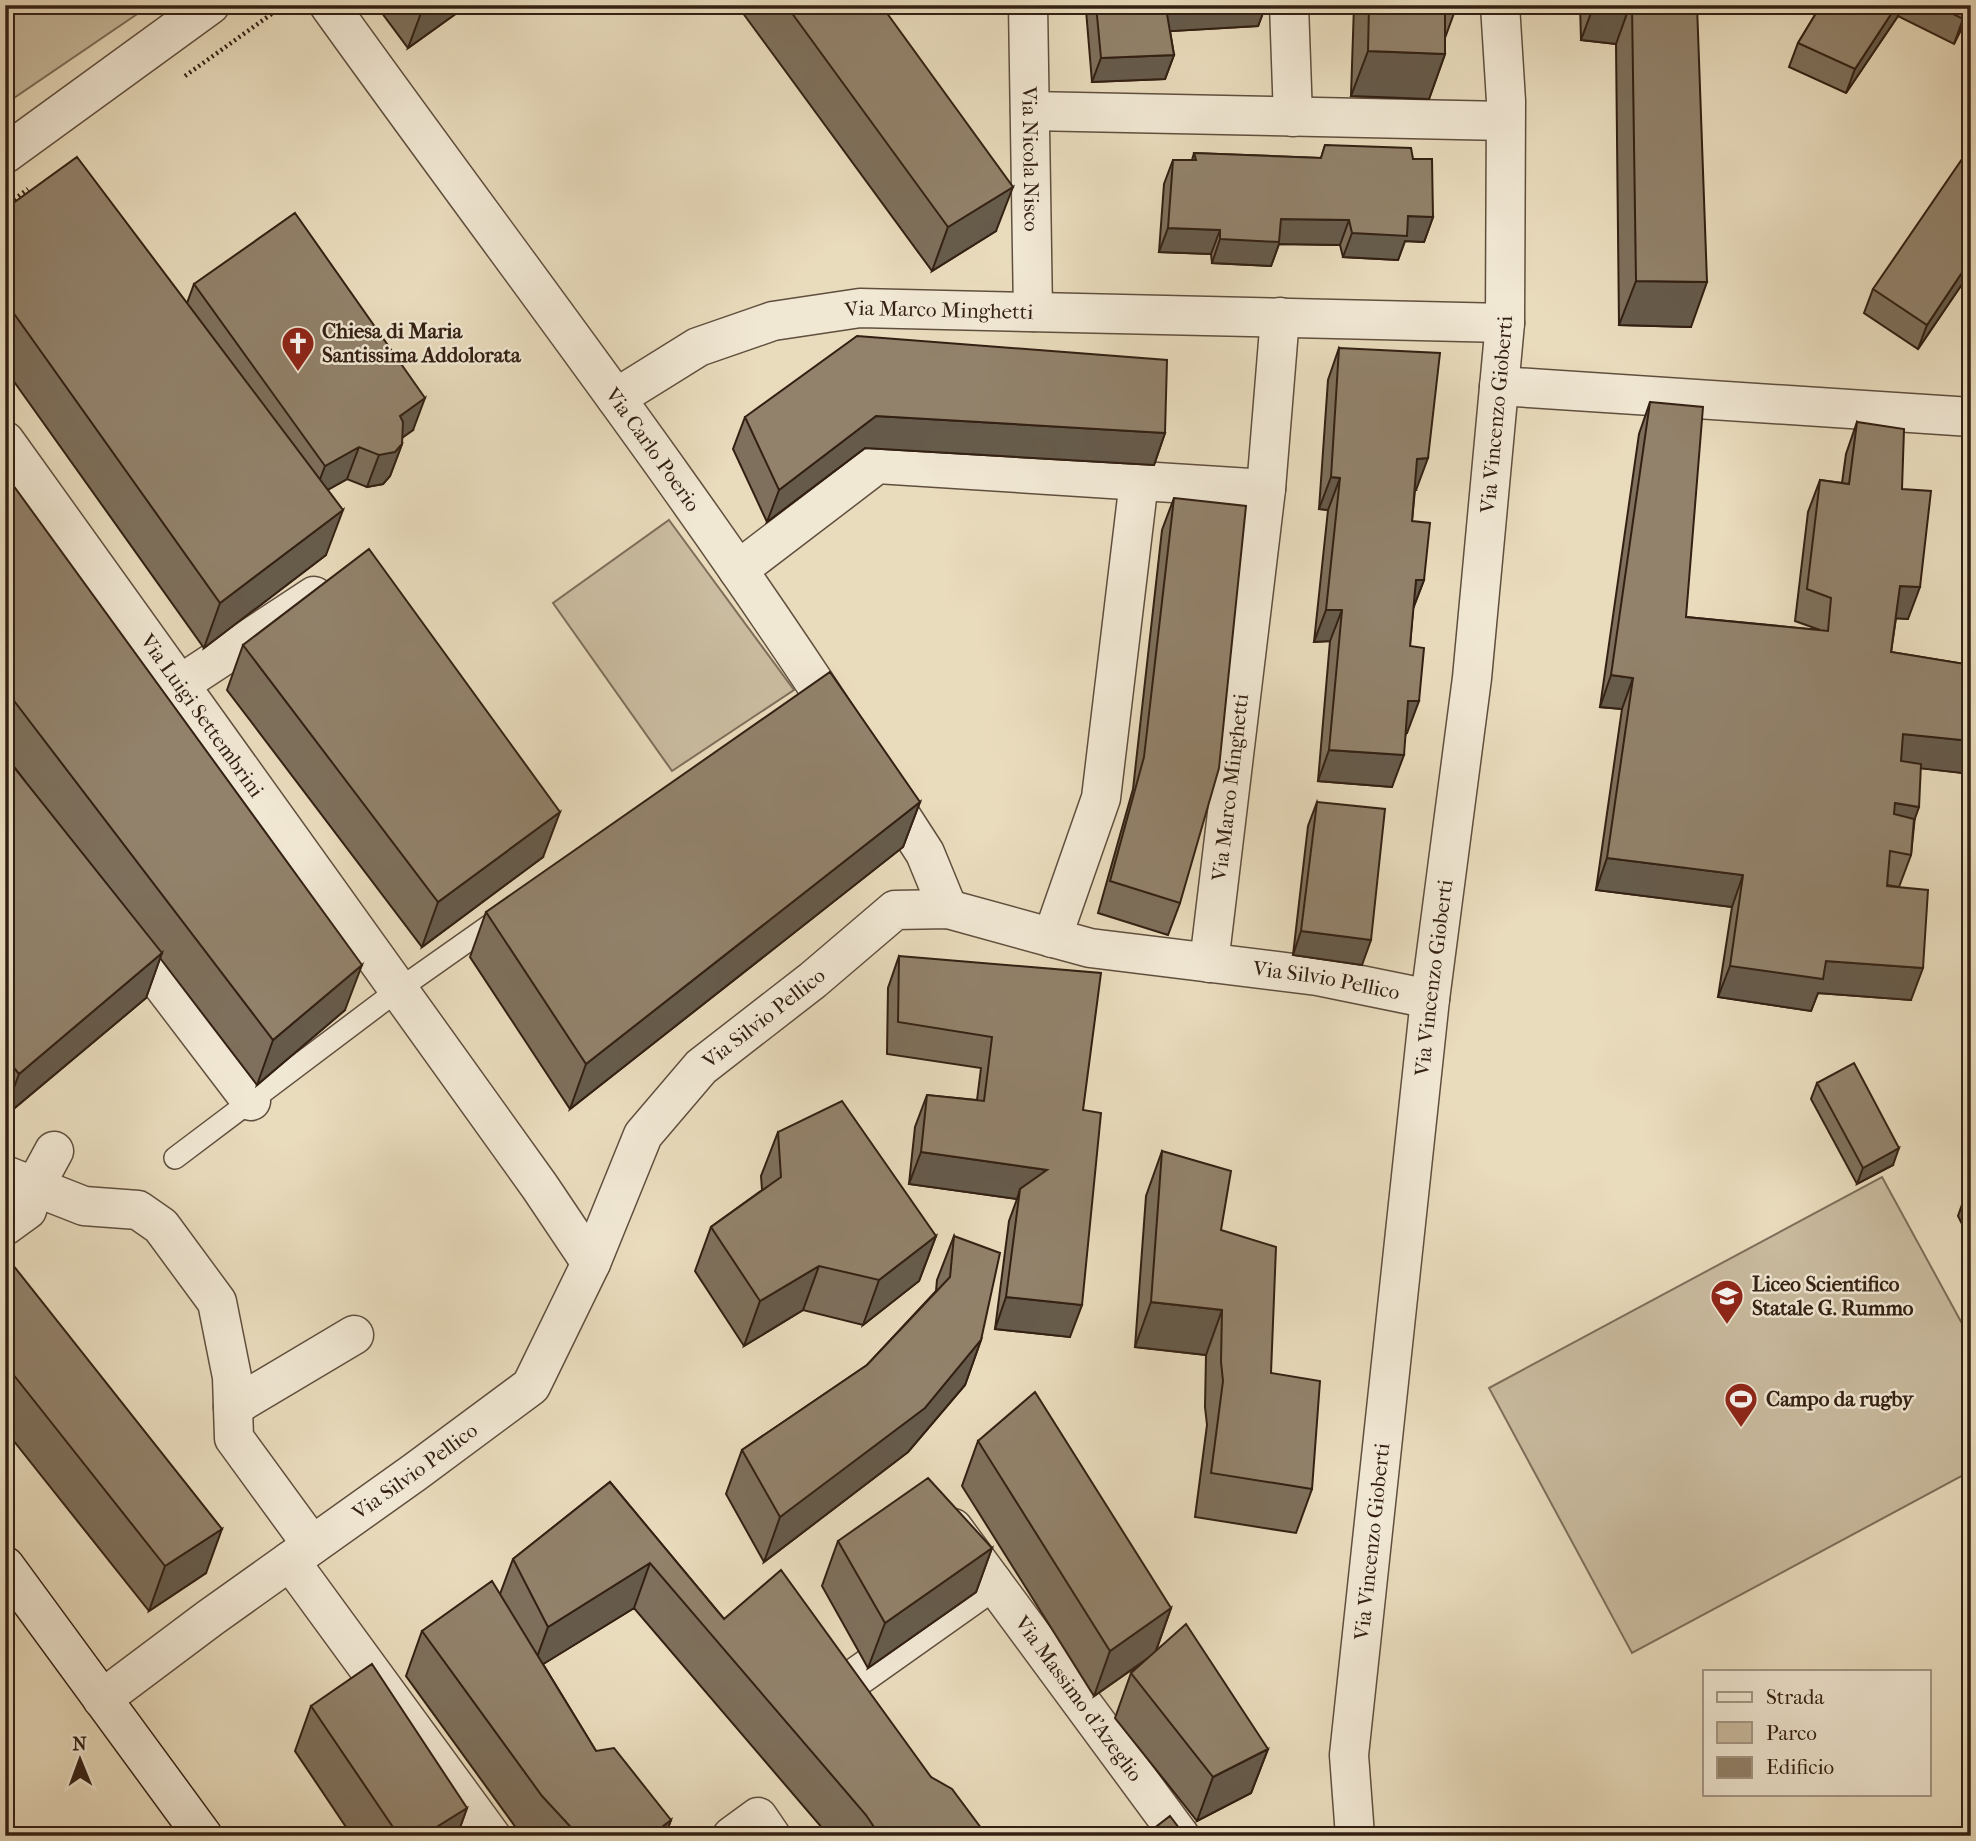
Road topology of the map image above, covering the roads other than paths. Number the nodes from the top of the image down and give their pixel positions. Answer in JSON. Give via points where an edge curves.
{"nodes":[{"id":1,"x":210,"y":5,"type":"edge"},
{"id":2,"x":329,"y":5,"type":"edge"},
{"id":3,"x":1028,"y":5,"type":"edge"},
{"id":4,"x":1289,"y":5,"type":"edge"},
{"id":5,"x":1500,"y":5,"type":"edge"},
{"id":6,"x":1030,"y":111,"type":"junction"},
{"id":7,"x":1293,"y":117,"type":"junction"},
{"id":8,"x":1505,"y":121,"type":"junction"},
{"id":9,"x":5,"y":154,"type":"edge"},
{"id":10,"x":999,"y":195,"type":"edge"},
{"id":11,"x":1032,"y":220,"type":"junction"},
{"id":12,"x":1033,"y":312,"type":"junction"},
{"id":13,"x":1280,"y":317,"type":"junction"},
{"id":14,"x":1505,"y":323,"type":"junction"},
{"id":15,"x":1499,"y":386,"type":"junction"},
{"id":16,"x":616,"y":398,"type":"junction"},
{"id":17,"x":1971,"y":418,"type":"edge"},
{"id":18,"x":5,"y":441,"type":"edge"},
{"id":19,"x":1139,"y":481,"type":"junction"},
{"id":20,"x":1266,"y":489,"type":"junction"},
{"id":21,"x":738,"y":570,"type":"junction"},
{"id":22,"x":343,"y":577,"type":"edge"},
{"id":23,"x":178,"y":685,"type":"junction"},
{"id":24,"x":99,"y":901,"type":"edge"},
{"id":25,"x":523,"y":901,"type":"edge"},
{"id":26,"x":948,"y":909,"type":"junction"},
{"id":27,"x":1052,"y":938,"type":"junction"},
{"id":28,"x":1209,"y":963,"type":"junction"},
{"id":29,"x":398,"y":990,"type":"junction"},
{"id":30,"x":1430,"y":999,"type":"junction"},
{"id":31,"x":251,"y":1101,"type":"junction"},
{"id":32,"x":54,"y":1151,"type":"dead end"},
{"id":33,"x":175,"y":1158,"type":"dead end"},
{"id":34,"x":20,"y":1181,"type":"edge"},
{"id":35,"x":5,"y":1226,"type":"edge"},
{"id":36,"x":591,"y":1263,"type":"junction"},
{"id":37,"x":354,"y":1335,"type":"dead end"},
{"id":38,"x":233,"y":1407,"type":"junction"},
{"id":39,"x":936,"y":1504,"type":"edge"},
{"id":40,"x":301,"y":1553,"type":"junction"},
{"id":41,"x":5,"y":1566,"type":"edge"},
{"id":42,"x":992,"y":1581,"type":"junction"},
{"id":43,"x":832,"y":1646,"type":"edge"},
{"id":44,"x":102,"y":1699,"type":"junction"},
{"id":45,"x":1162,"y":1829,"type":"edge"},
{"id":46,"x":203,"y":1836,"type":"edge"},
{"id":47,"x":491,"y":1836,"type":"edge"},
{"id":48,"x":732,"y":1836,"type":"edge"},
{"id":49,"x":771,"y":1836,"type":"edge"},
{"id":50,"x":1355,"y":1836,"type":"edge"}],
"edges":[{"from":1,"to":9,"type":"street"},
{"from":2,"to":16,"type":"street","name":"Via Carlo Poerio"},
{"from":3,"to":6,"type":"street","name":"Via Nicola Nisco"},
{"from":4,"to":7,"type":"street"},
{"from":5,"to":8,"type":"street","name":"Via Vincenzo Gioberti"},
{"from":6,"to":7,"type":"street"},
{"from":6,"to":11,"type":"street","name":"Via Nicola Nisco"},
{"from":7,"to":8,"type":"street"},
{"from":8,"to":14,"type":"street","name":"Via Vincenzo Gioberti"},
{"from":10,"to":11,"type":"street"},
{"from":11,"to":12,"type":"street","name":"Via Nicola Nisco"},
{"from":12,"to":13,"type":"street","name":"Via Marco Minghetti"},
{"from":12,"to":16,"type":"street","name":"Via Marco Minghetti","via":[[860,308],[774,321],[698,347]]},
{"from":13,"to":14,"type":"street","name":"Via Marco Minghetti"},
{"from":13,"to":20,"type":"street","name":"Via Marco Minghetti"},
{"from":14,"to":15,"type":"street","name":"Via Vincenzo Gioberti"},
{"from":15,"to":17,"type":"street"},
{"from":15,"to":30,"type":"street","name":"Via Vincenzo Gioberti","via":[[1472,678]]},
{"from":16,"to":21,"type":"street","name":"Via Carlo Poerio"},
{"from":18,"to":23,"type":"street","name":"Via Luigi Settembrini"},
{"from":19,"to":20,"type":"street"},
{"from":19,"to":21,"type":"street","via":[[877,464]]},
{"from":19,"to":27,"type":"street","via":[[1101,798]]},
{"from":20,"to":28,"type":"street","name":"Via Marco Minghetti"},
{"from":21,"to":26,"type":"street","name":"Via Carlo Poerio","via":[[814,694],[925,853]]},
{"from":22,"to":23,"type":"street"},
{"from":23,"to":29,"type":"street","name":"Via Luigi Settembrini"},
{"from":24,"to":31,"type":"street"},
{"from":25,"to":29,"type":"lane"},
{"from":26,"to":27,"type":"street","name":"Via Silvio Pellico"},
{"from":26,"to":36,"type":"street","name":"Via Silvio Pellico","via":[[895,909],[701,1067],[643,1135]]},
{"from":27,"to":28,"type":"street","name":"Via Silvio Pellico","via":[[1090,948]]},
{"from":28,"to":30,"type":"street","name":"Via Silvio Pellico","via":[[1317,976]]},
{"from":29,"to":31,"type":"lane"},
{"from":29,"to":36,"type":"street","name":"Via Luigi Settembrini"},
{"from":30,"to":50,"type":"street","name":"Via Vincenzo Gioberti","via":[[1349,1755]]},
{"from":31,"to":33,"type":"lane"},
{"from":32,"to":34,"type":"street"},
{"from":34,"to":35,"type":"street","via":[[27,1210]]},
{"from":34,"to":38,"type":"street","via":[[84,1206],[138,1210],[160,1226],[217,1302],[232,1377]]},
{"from":36,"to":40,"type":"street","name":"Via Silvio Pellico","via":[[531,1386]]},
{"from":37,"to":38,"type":"street"},
{"from":38,"to":40,"type":"street","via":[[234,1438]]},
{"from":39,"to":42,"type":"street","name":"Via Massimo d'Azeglio"},
{"from":40,"to":44,"type":"street","name":"Via Silvio Pellico"},
{"from":40,"to":47,"type":"street"},
{"from":41,"to":44,"type":"street"},
{"from":42,"to":43,"type":"street","via":[[863,1689]]},
{"from":42,"to":45,"type":"street","name":"Via Massimo d'Azeglio"},
{"from":44,"to":46,"type":"street"},
{"from":48,"to":49,"type":"street","via":[[758,1816]]}]}
